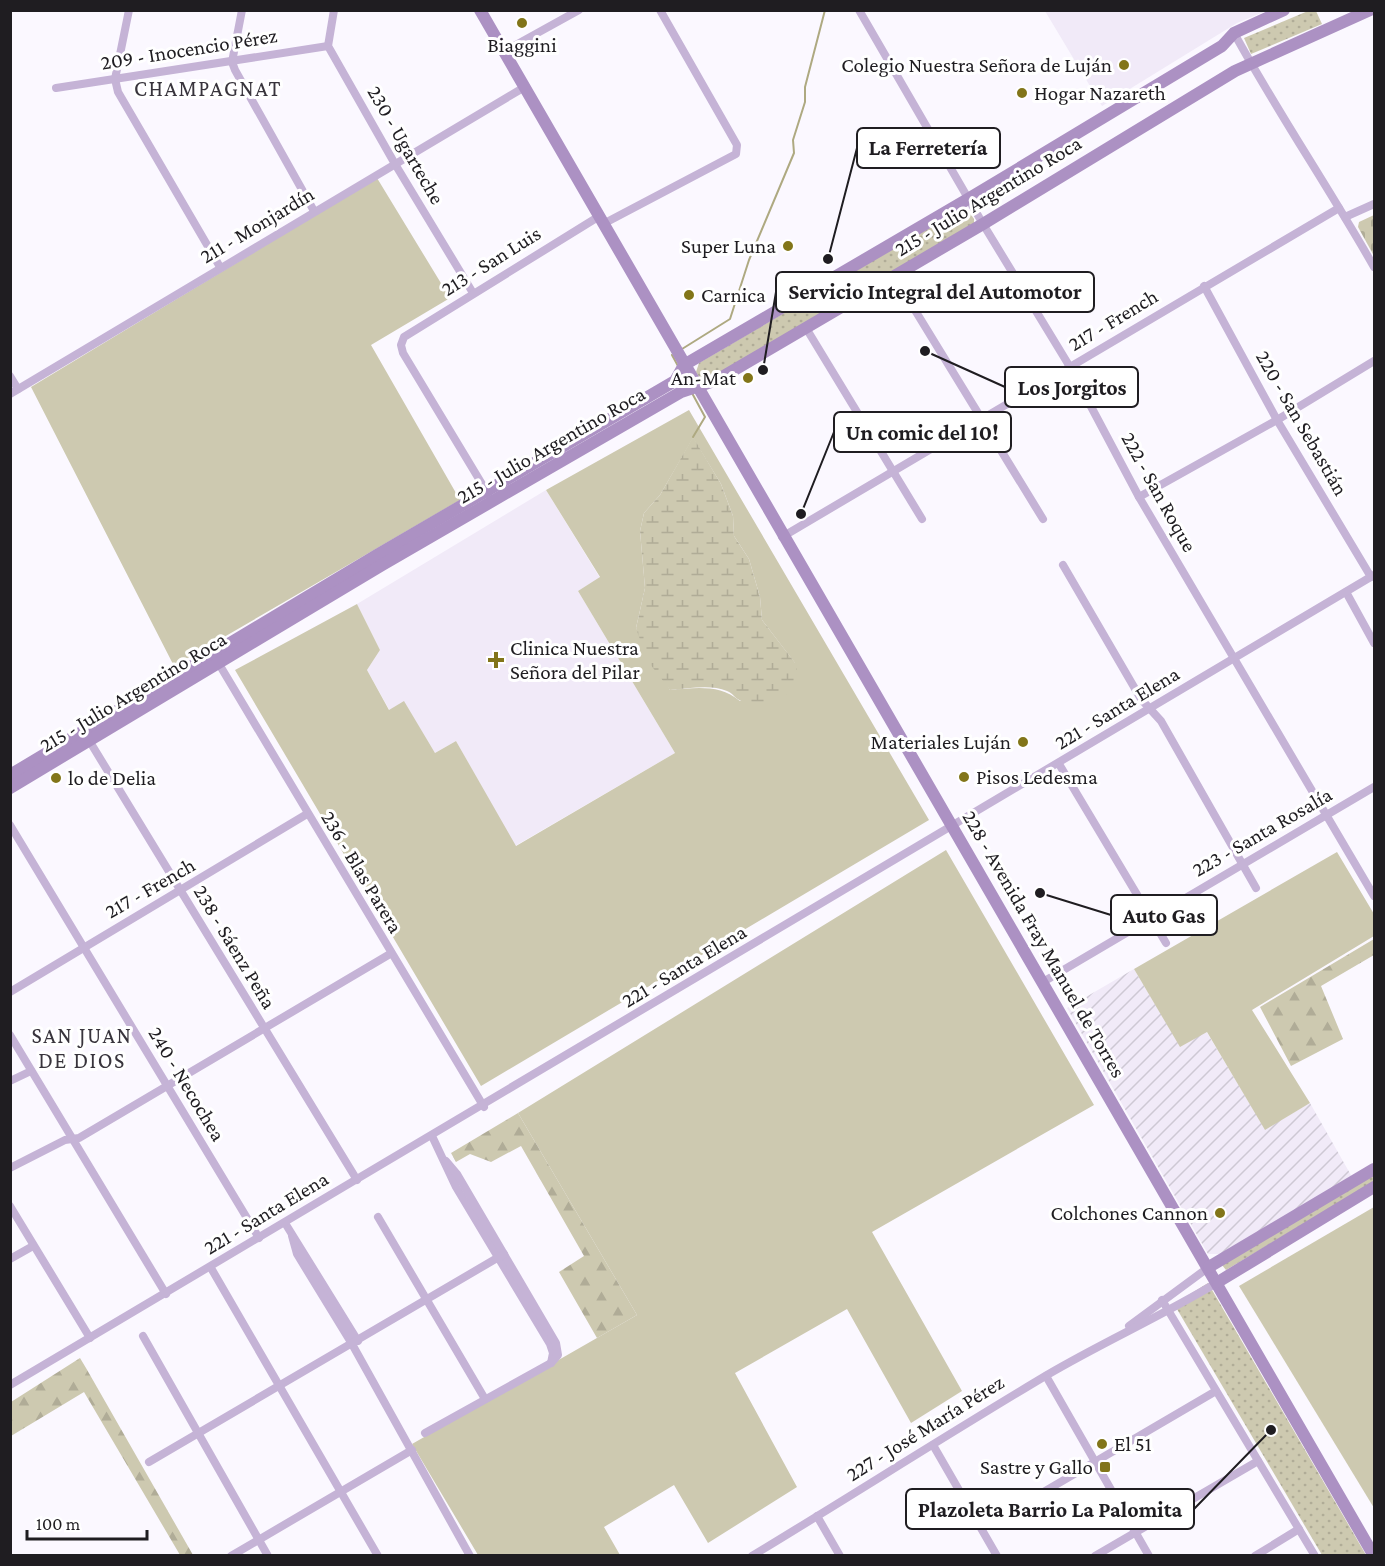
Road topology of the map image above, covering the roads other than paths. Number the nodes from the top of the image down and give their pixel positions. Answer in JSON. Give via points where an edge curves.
{"nodes":[{"id":1,"x":129,"y":10,"type":"edge"},
{"id":2,"x":242,"y":10,"type":"edge"},
{"id":3,"x":334,"y":10,"type":"edge"},
{"id":4,"x":480,"y":10,"type":"edge"},
{"id":5,"x":579,"y":10,"type":"edge"},
{"id":6,"x":660,"y":10,"type":"edge"},
{"id":7,"x":860,"y":10,"type":"edge"},
{"id":8,"x":1284,"y":10,"type":"edge"},
{"id":9,"x":1370,"y":10,"type":"edge"},
{"id":10,"x":1234,"y":33,"type":"junction"},
{"id":11,"x":328,"y":46,"type":"junction"},
{"id":12,"x":503,"y":52,"type":"junction"},
{"id":13,"x":232,"y":62,"type":"junction"},
{"id":14,"x":1250,"y":63,"type":"junction"},
{"id":15,"x":115,"y":79,"type":"junction"},
{"id":16,"x":56,"y":88,"type":"dead end"},
{"id":17,"x":523,"y":88,"type":"junction"},
{"id":18,"x":395,"y":164,"type":"junction"},
{"id":19,"x":968,"y":199,"type":"junction"},
{"id":20,"x":1374,"y":204,"type":"edge"},
{"id":21,"x":1339,"y":208,"type":"junction"},
{"id":22,"x":314,"y":211,"type":"junction"},
{"id":23,"x":1345,"y":217,"type":"junction"},
{"id":24,"x":600,"y":220,"type":"junction"},
{"id":25,"x":983,"y":224,"type":"junction"},
{"id":26,"x":220,"y":267,"type":"junction"},
{"id":27,"x":1374,"y":267,"type":"edge"},
{"id":28,"x":894,"y":276,"type":"junction"},
{"id":29,"x":1204,"y":286,"type":"junction"},
{"id":30,"x":473,"y":293,"type":"junction"},
{"id":31,"x":806,"y":328,"type":"junction"},
{"id":32,"x":1374,"y":361,"type":"edge"},
{"id":33,"x":684,"y":365,"type":"junction"},
{"id":34,"x":1070,"y":367,"type":"junction"},
{"id":35,"x":10,"y":376,"type":"edge"},
{"id":36,"x":697,"y":388,"type":"junction"},
{"id":37,"x":14,"y":391,"type":"edge"},
{"id":38,"x":982,"y":417,"type":"junction"},
{"id":39,"x":1277,"y":420,"type":"junction"},
{"id":40,"x":893,"y":470,"type":"junction"},
{"id":41,"x":490,"y":497,"type":"junction"},
{"id":42,"x":1139,"y":497,"type":"junction"},
{"id":43,"x":922,"y":519,"type":"dead end"},
{"id":44,"x":1043,"y":519,"type":"dead end"},
{"id":45,"x":782,"y":537,"type":"junction"},
{"id":46,"x":1064,"y":565,"type":"dead end"},
{"id":47,"x":1373,"y":576,"type":"edge"},
{"id":48,"x":1346,"y":592,"type":"junction"},
{"id":49,"x":1374,"y":643,"type":"edge"},
{"id":50,"x":216,"y":658,"type":"junction"},
{"id":51,"x":1235,"y":660,"type":"junction"},
{"id":52,"x":1150,"y":709,"type":"junction"},
{"id":53,"x":87,"y":736,"type":"junction"},
{"id":54,"x":1059,"y":764,"type":"junction"},
{"id":55,"x":10,"y":775,"type":"edge"},
{"id":56,"x":1374,"y":787,"type":"edge"},
{"id":57,"x":10,"y":788,"type":"edge"},
{"id":58,"x":307,"y":814,"type":"junction"},
{"id":59,"x":1327,"y":815,"type":"junction"},
{"id":60,"x":10,"y":825,"type":"edge"},
{"id":61,"x":953,"y":826,"type":"junction"},
{"id":62,"x":1242,"y":863,"type":"junction"},
{"id":63,"x":1256,"y":888,"type":"dead end"},
{"id":64,"x":181,"y":891,"type":"junction"},
{"id":65,"x":1374,"y":896,"type":"edge"},
{"id":66,"x":1151,"y":918,"type":"junction"},
{"id":67,"x":1166,"y":943,"type":"dead end"},
{"id":68,"x":85,"y":947,"type":"junction"},
{"id":69,"x":390,"y":954,"type":"junction"},
{"id":70,"x":1043,"y":982,"type":"junction"},
{"id":71,"x":10,"y":992,"type":"edge"},
{"id":72,"x":263,"y":1029,"type":"junction"},
{"id":73,"x":10,"y":1035,"type":"edge"},
{"id":74,"x":31,"y":1071,"type":"junction"},
{"id":75,"x":10,"y":1081,"type":"edge"},
{"id":76,"x":166,"y":1086,"type":"junction"},
{"id":77,"x":484,"y":1107,"type":"junction"},
{"id":78,"x":432,"y":1136,"type":"junction"},
{"id":79,"x":72,"y":1138,"type":"junction"},
{"id":80,"x":10,"y":1168,"type":"edge"},
{"id":81,"x":1374,"y":1169,"type":"edge"},
{"id":82,"x":357,"y":1180,"type":"junction"},
{"id":83,"x":1374,"y":1187,"type":"edge"},
{"id":84,"x":10,"y":1206,"type":"edge"},
{"id":85,"x":378,"y":1217,"type":"dead end"},
{"id":86,"x":285,"y":1223,"type":"junction"},
{"id":87,"x":259,"y":1238,"type":"junction"},
{"id":88,"x":33,"y":1246,"type":"junction"},
{"id":89,"x":501,"y":1256,"type":"junction"},
{"id":90,"x":10,"y":1259,"type":"edge"},
{"id":91,"x":1209,"y":1267,"type":"junction"},
{"id":92,"x":211,"y":1268,"type":"junction"},
{"id":93,"x":1218,"y":1282,"type":"junction"},
{"id":94,"x":166,"y":1294,"type":"junction"},
{"id":95,"x":427,"y":1299,"type":"junction"},
{"id":96,"x":1162,"y":1300,"type":"junction"},
{"id":97,"x":1169,"y":1312,"type":"junction"},
{"id":98,"x":1119,"y":1334,"type":"junction"},
{"id":99,"x":143,"y":1336,"type":"dead end"},
{"id":100,"x":90,"y":1338,"type":"junction"},
{"id":101,"x":355,"y":1342,"type":"junction"},
{"id":102,"x":1046,"y":1376,"type":"junction"},
{"id":103,"x":10,"y":1385,"type":"edge"},
{"id":104,"x":280,"y":1386,"type":"junction"},
{"id":105,"x":1216,"y":1391,"type":"junction"},
{"id":106,"x":485,"y":1399,"type":"junction"},
{"id":107,"x":425,"y":1433,"type":"dead end"},
{"id":108,"x":199,"y":1434,"type":"junction"},
{"id":109,"x":933,"y":1446,"type":"junction"},
{"id":110,"x":412,"y":1450,"type":"junction"},
{"id":111,"x":1258,"y":1461,"type":"junction"},
{"id":112,"x":149,"y":1462,"type":"dead end"},
{"id":113,"x":1095,"y":1462,"type":"junction"},
{"id":114,"x":342,"y":1493,"type":"junction"},
{"id":115,"x":817,"y":1516,"type":"junction"},
{"id":116,"x":982,"y":1528,"type":"junction"},
{"id":117,"x":1299,"y":1529,"type":"junction"},
{"id":118,"x":1135,"y":1532,"type":"junction"},
{"id":119,"x":258,"y":1540,"type":"junction"},
{"id":120,"x":231,"y":1556,"type":"edge"},
{"id":121,"x":268,"y":1556,"type":"edge"},
{"id":122,"x":378,"y":1556,"type":"edge"},
{"id":123,"x":470,"y":1556,"type":"edge"},
{"id":124,"x":752,"y":1556,"type":"edge"},
{"id":125,"x":840,"y":1556,"type":"edge"},
{"id":126,"x":997,"y":1556,"type":"edge"},
{"id":127,"x":1095,"y":1556,"type":"edge"},
{"id":128,"x":1149,"y":1556,"type":"edge"},
{"id":129,"x":1255,"y":1556,"type":"edge"},
{"id":130,"x":1315,"y":1556,"type":"edge"},
{"id":131,"x":1374,"y":1556,"type":"edge"}],
"edges":[{"from":1,"to":15,"type":"street"},
{"from":2,"to":13,"type":"street"},
{"from":3,"to":11,"type":"street"},
{"from":4,"to":12,"type":"street","name":"228 - Avenida Fray Manuel de Torres"},
{"from":5,"to":12,"type":"street"},
{"from":6,"to":24,"type":"street","name":"213 - San Luis","via":[[737,145],[736,154]]},
{"from":7,"to":19,"type":"street","name":"222 - San Roque"},
{"from":8,"to":10,"type":"street","name":"215 - Julio Argentino Roca"},
{"from":9,"to":14,"type":"street","name":"215 - Julio Argentino Roca"},
{"from":10,"to":14,"type":"street"},
{"from":10,"to":19,"type":"street","name":"215 - Julio Argentino Roca","via":[[1222,46]]},
{"from":11,"to":13,"type":"street","name":"209 - Inocencio Pérez"},
{"from":11,"to":18,"type":"street","name":"230 - Ugarteche"},
{"from":12,"to":17,"type":"street","name":"228 - Avenida Fray Manuel de Torres"},
{"from":13,"to":15,"type":"street","name":"209 - Inocencio Pérez"},
{"from":13,"to":22,"type":"street"},
{"from":14,"to":21,"type":"street"},
{"from":14,"to":25,"type":"street","name":"215 - Julio Argentino Roca"},
{"from":15,"to":16,"type":"street","name":"209 - Inocencio Pérez"},
{"from":15,"to":26,"type":"street","via":[[122,100]]},
{"from":17,"to":18,"type":"street","name":"211 - Monjardín"},
{"from":17,"to":24,"type":"street","name":"228 - Avenida Fray Manuel de Torres"},
{"from":18,"to":22,"type":"street","name":"211 - Monjardín"},
{"from":18,"to":30,"type":"street","name":"230 - Ugarteche"},
{"from":19,"to":25,"type":"street","name":"222 - San Roque"},
{"from":19,"to":33,"type":"street","name":"215 - Julio Argentino Roca"},
{"from":20,"to":23,"type":"street"},
{"from":21,"to":23,"type":"street"},
{"from":21,"to":29,"type":"street","name":"217 - French"},
{"from":22,"to":26,"type":"street","name":"211 - Monjardín"},
{"from":23,"to":27,"type":"street"},
{"from":24,"to":30,"type":"street","name":"213 - San Luis"},
{"from":24,"to":33,"type":"street","name":"228 - Avenida Fray Manuel de Torres"},
{"from":25,"to":28,"type":"street","name":"215 - Julio Argentino Roca"},
{"from":25,"to":34,"type":"street","name":"222 - San Roque"},
{"from":26,"to":37,"type":"street","name":"211 - Monjardín"},
{"from":28,"to":31,"type":"street","name":"215 - Julio Argentino Roca"},
{"from":28,"to":38,"type":"street"},
{"from":29,"to":34,"type":"street","name":"217 - French"},
{"from":29,"to":39,"type":"street","name":"220 - San Sebastián"},
{"from":30,"to":41,"type":"street","name":"213 - San Luis","via":[[404,337],[401,345]]},
{"from":31,"to":36,"type":"street","name":"215 - Julio Argentino Roca"},
{"from":31,"to":40,"type":"street"},
{"from":32,"to":39,"type":"street"},
{"from":33,"to":36,"type":"street","name":"228 - Avenida Fray Manuel de Torres"},
{"from":33,"to":41,"type":"street","name":"215 - Julio Argentino Roca","via":[[675,381]]},
{"from":34,"to":38,"type":"street","name":"217 - French"},
{"from":34,"to":42,"type":"street","name":"222 - San Roque"},
{"from":35,"to":37,"type":"street"},
{"from":36,"to":41,"type":"street","name":"215 - Julio Argentino Roca","via":[[681,392]]},
{"from":36,"to":45,"type":"street","name":"228 - Avenida Fray Manuel de Torres"},
{"from":38,"to":40,"type":"street","name":"217 - French"},
{"from":38,"to":44,"type":"street"},
{"from":39,"to":42,"type":"street"},
{"from":39,"to":47,"type":"street","name":"220 - San Sebastián"},
{"from":40,"to":43,"type":"street"},
{"from":40,"to":45,"type":"street","name":"217 - French"},
{"from":41,"to":50,"type":"street","name":"215 - Julio Argentino Roca"},
{"from":42,"to":51,"type":"street","name":"222 - San Roque"},
{"from":45,"to":61,"type":"street","name":"228 - Avenida Fray Manuel de Torres"},
{"from":46,"to":52,"type":"street"},
{"from":47,"to":48,"type":"street","name":"221 - Santa Elena"},
{"from":48,"to":49,"type":"street"},
{"from":48,"to":51,"type":"street","name":"221 - Santa Elena"},
{"from":50,"to":53,"type":"street","name":"215 - Julio Argentino Roca"},
{"from":50,"to":58,"type":"street","name":"236 - Blas Parera"},
{"from":51,"to":52,"type":"street","name":"221 - Santa Elena"},
{"from":51,"to":59,"type":"street","name":"222 - San Roque"},
{"from":52,"to":54,"type":"street","name":"221 - Santa Elena"},
{"from":52,"to":62,"type":"street","via":[[1161,721]]},
{"from":53,"to":55,"type":"street","name":"215 - Julio Argentino Roca"},
{"from":53,"to":57,"type":"street","name":"215 - Julio Argentino Roca"},
{"from":53,"to":64,"type":"street","name":"238 - Sáenz Peña"},
{"from":54,"to":61,"type":"street","name":"221 - Santa Elena"},
{"from":54,"to":66,"type":"street"},
{"from":56,"to":59,"type":"street","name":"223 - Santa Rosalía"},
{"from":58,"to":64,"type":"street","name":"217 - French"},
{"from":58,"to":69,"type":"street","name":"236 - Blas Parera"},
{"from":59,"to":62,"type":"street","name":"223 - Santa Rosalía"},
{"from":59,"to":65,"type":"street","name":"222 - San Roque"},
{"from":60,"to":68,"type":"street","name":"240 - Necochea"},
{"from":61,"to":70,"type":"street","name":"228 - Avenida Fray Manuel de Torres"},
{"from":61,"to":77,"type":"street","name":"221 - Santa Elena"},
{"from":62,"to":63,"type":"street"},
{"from":62,"to":66,"type":"street","name":"223 - Santa Rosalía"},
{"from":64,"to":68,"type":"street","name":"217 - French"},
{"from":64,"to":72,"type":"street","name":"238 - Sáenz Peña"},
{"from":66,"to":67,"type":"street"},
{"from":66,"to":70,"type":"street","name":"223 - Santa Rosalía"},
{"from":68,"to":71,"type":"street","name":"217 - French"},
{"from":68,"to":76,"type":"street","name":"240 - Necochea"},
{"from":69,"to":72,"type":"street"},
{"from":69,"to":77,"type":"street","name":"236 - Blas Parera"},
{"from":70,"to":91,"type":"street","name":"228 - Avenida Fray Manuel de Torres"},
{"from":72,"to":76,"type":"street"},
{"from":72,"to":82,"type":"street","name":"238 - Sáenz Peña"},
{"from":73,"to":74,"type":"street"},
{"from":74,"to":75,"type":"street"},
{"from":74,"to":79,"type":"street"},
{"from":76,"to":79,"type":"street","via":[[79,1138]]},
{"from":76,"to":87,"type":"street","name":"240 - Necochea"},
{"from":77,"to":78,"type":"street","name":"221 - Santa Elena"},
{"from":78,"to":82,"type":"street","name":"221 - Santa Elena"},
{"from":78,"to":89,"type":"street","via":[[456,1187]]},
{"from":79,"to":80,"type":"street"},
{"from":79,"to":94,"type":"street"},
{"from":81,"to":91,"type":"street","name":"227 - José María Pérez"},
{"from":82,"to":86,"type":"street","name":"221 - Santa Elena"},
{"from":83,"to":93,"type":"street","name":"227 - José María Pérez"},
{"from":84,"to":88,"type":"street"},
{"from":85,"to":95,"type":"street"},
{"from":86,"to":87,"type":"street","name":"221 - Santa Elena"},
{"from":86,"to":101,"type":"street","via":[[297,1254]]},
{"from":87,"to":92,"type":"street","name":"221 - Santa Elena"},
{"from":88,"to":90,"type":"street"},
{"from":88,"to":100,"type":"street"},
{"from":89,"to":95,"type":"street"},
{"from":89,"to":106,"type":"street","via":[[553,1353],[551,1363]]},
{"from":91,"to":93,"type":"street","name":"228 - Avenida Fray Manuel de Torres"},
{"from":91,"to":96,"type":"street","name":"227 - José María Pérez"},
{"from":92,"to":94,"type":"street","name":"221 - Santa Elena"},
{"from":92,"to":104,"type":"street"},
{"from":93,"to":97,"type":"street","name":"227 - José María Pérez"},
{"from":93,"to":131,"type":"street","name":"228 - Avenida Fray Manuel de Torres"},
{"from":94,"to":100,"type":"street","name":"221 - Santa Elena"},
{"from":95,"to":101,"type":"street"},
{"from":95,"to":106,"type":"street"},
{"from":96,"to":97,"type":"street"},
{"from":96,"to":98,"type":"street","name":"227 - José María Pérez"},
{"from":97,"to":98,"type":"street","name":"227 - José María Pérez"},
{"from":97,"to":105,"type":"street"},
{"from":98,"to":102,"type":"street","name":"227 - José María Pérez"},
{"from":99,"to":108,"type":"street"},
{"from":100,"to":103,"type":"street","name":"221 - Santa Elena"},
{"from":101,"to":104,"type":"street"},
{"from":101,"to":110,"type":"street"},
{"from":102,"to":109,"type":"street","name":"227 - José María Pérez"},
{"from":102,"to":113,"type":"street"},
{"from":104,"to":108,"type":"street"},
{"from":104,"to":114,"type":"street"},
{"from":105,"to":111,"type":"street"},
{"from":105,"to":113,"type":"street"},
{"from":106,"to":107,"type":"street"},
{"from":108,"to":112,"type":"street"},
{"from":108,"to":119,"type":"street"},
{"from":109,"to":115,"type":"street","name":"227 - José María Pérez"},
{"from":109,"to":116,"type":"street"},
{"from":110,"to":114,"type":"street"},
{"from":110,"to":123,"type":"street"},
{"from":111,"to":117,"type":"street"},
{"from":111,"to":118,"type":"street"},
{"from":113,"to":116,"type":"street"},
{"from":113,"to":118,"type":"street"},
{"from":114,"to":119,"type":"street"},
{"from":114,"to":122,"type":"street"},
{"from":115,"to":124,"type":"street","name":"227 - José María Pérez"},
{"from":115,"to":125,"type":"street"},
{"from":116,"to":126,"type":"street"},
{"from":117,"to":129,"type":"street"},
{"from":117,"to":130,"type":"street"},
{"from":118,"to":127,"type":"street"},
{"from":118,"to":128,"type":"street"},
{"from":119,"to":120,"type":"street"},
{"from":119,"to":121,"type":"street"}]}
